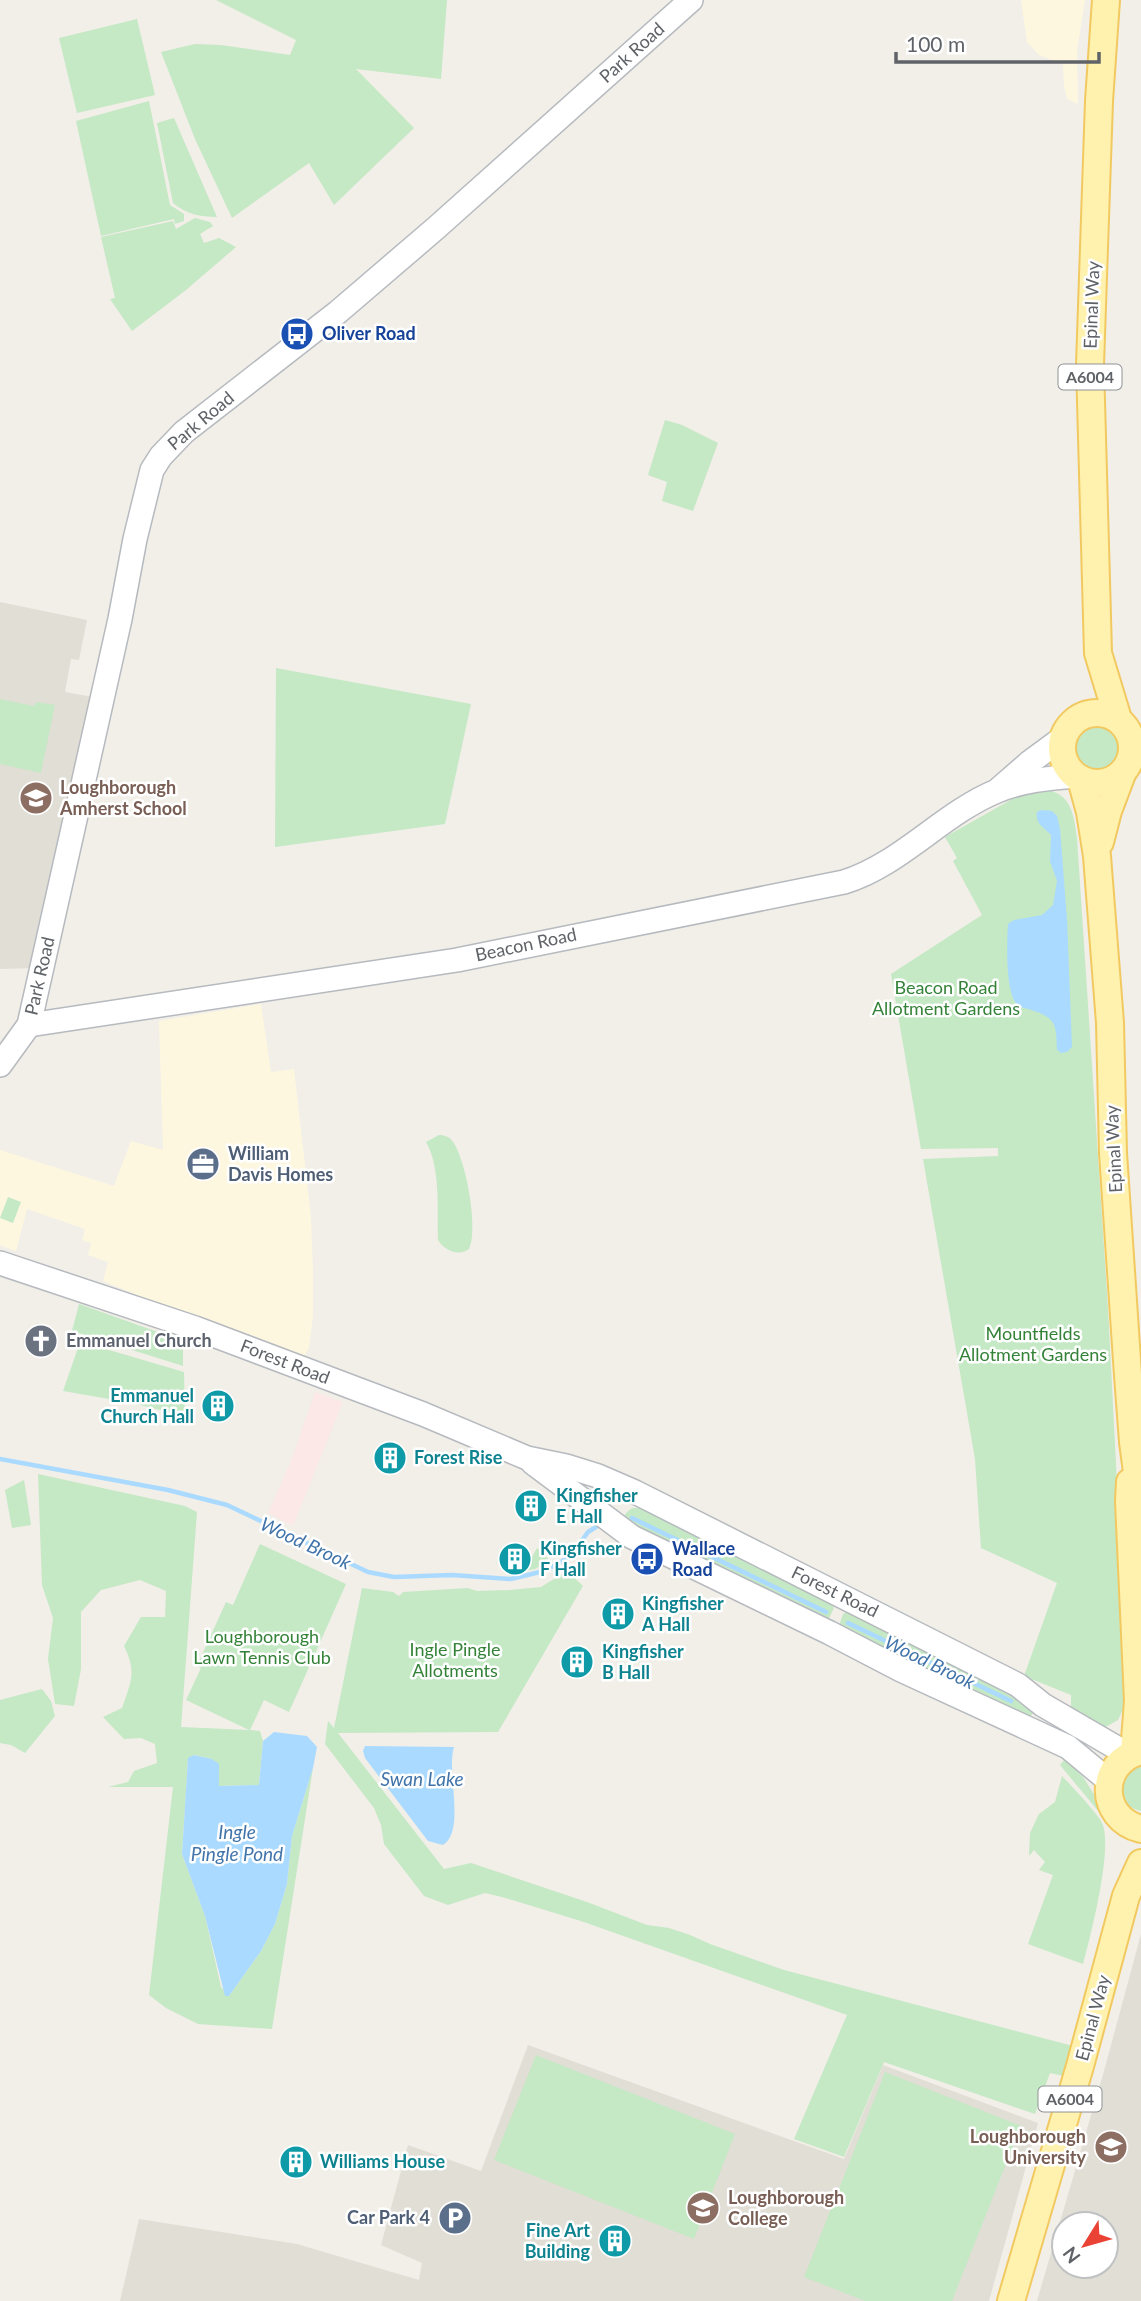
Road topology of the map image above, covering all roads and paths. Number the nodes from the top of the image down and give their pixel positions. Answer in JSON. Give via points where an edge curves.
{"nodes":[{"id":1,"x":691,"y":0,"type":"edge"},
{"id":2,"x":1106,"y":0,"type":"edge"},
{"id":3,"x":1098,"y":653,"type":"junction"},
{"id":4,"x":1118,"y":719,"type":"junction"},
{"id":5,"x":1068,"y":730,"type":"junction"},
{"id":6,"x":1122,"y":774,"type":"junction"},
{"id":7,"x":1078,"y":777,"type":"junction"},
{"id":8,"x":997,"y":791,"type":"junction"},
{"id":9,"x":1097,"y":856,"type":"junction"},
{"id":10,"x":29,"y":1026,"type":"junction"},
{"id":11,"x":0,"y":1065,"type":"edge"},
{"id":12,"x":0,"y":1263,"type":"edge"},
{"id":13,"x":1133,"y":1442,"type":"junction"},
{"id":14,"x":527,"y":1458,"type":"junction"},
{"id":15,"x":635,"y":1492,"type":"junction"},
{"id":16,"x":1141,"y":1502,"type":"edge"},
{"id":17,"x":617,"y":1525,"type":"junction"},
{"id":18,"x":847,"y":1597,"type":"junction"},
{"id":19,"x":830,"y":1633,"type":"junction"},
{"id":20,"x":1135,"y":1753,"type":"edge"},
{"id":21,"x":1109,"y":1781,"type":"junction"},
{"id":22,"x":1132,"y":1825,"type":"edge"},
{"id":23,"x":1141,"y":1863,"type":"edge"},
{"id":24,"x":1126,"y":1896,"type":"junction"},
{"id":25,"x":1010,"y":2301,"type":"edge"}],
"edges":[{"from":1,"to":10,"type":"street","name":"Park Road","via":[[436,228],[338,312],[184,432],[161,456],[152,470],[135,539]]},
{"from":2,"to":3,"type":"main road","name":"Epinal Way","number":"A6004","via":[[1090,365]]},
{"from":3,"to":4,"type":"main road","name":"Epinal Way","number":"A6004"},
{"from":3,"to":5,"type":"main road","name":"Epinal Way","number":"A6004","via":[[1092,680]]},
{"from":4,"to":5,"type":"main road","via":[[1089,713]]},
{"from":4,"to":6,"type":"main road","via":[[1132,744]]},
{"from":5,"to":7,"type":"main road","via":[[1063,754]]},
{"from":5,"to":8,"type":"street","name":"Beacon Road"},
{"from":6,"to":7,"type":"main road","via":[[1098,783]]},
{"from":6,"to":9,"type":"main road","name":"Epinal Way"},
{"from":7,"to":8,"type":"street","name":"Beacon Road","via":[[1048,778]]},
{"from":7,"to":9,"type":"main road","name":"Epinal Way"},
{"from":8,"to":10,"type":"street","name":"Beacon Road","via":[[871,872],[844,882],[457,960]]},
{"from":9,"to":13,"type":"main road","name":"Epinal Way"},
{"from":10,"to":11,"type":"street","name":"Park Road"},
{"from":12,"to":14,"type":"street","name":"Forest Road","via":[[195,1328]]},
{"from":13,"to":16,"type":"main road","name":"Epinal Way"},
{"from":13,"to":20,"type":"main road","name":"Epinal Way","via":[[1129,1501],[1138,1700]]},
{"from":14,"to":15,"type":"street","name":"Forest Road","via":[[577,1469]]},
{"from":14,"to":17,"type":"street","name":"Forest Road"},
{"from":15,"to":17,"type":"street","via":[[617,1514]]},
{"from":15,"to":18,"type":"street","name":"Forest Road"},
{"from":17,"to":19,"type":"street","name":"Forest Road","via":[[701,1572]]},
{"from":18,"to":19,"type":"street"},
{"from":18,"to":20,"type":"street","name":"Forest Road","via":[[1017,1685],[1043,1705]]},
{"from":19,"to":21,"type":"street","name":"Forest Road","via":[[901,1671],[1068,1747]]},
{"from":20,"to":21,"type":"main road","via":[[1115,1768]]},
{"from":21,"to":22,"type":"main road","number":"A6004","via":[[1114,1812]]},
{"from":22,"to":24,"type":"main road","name":"Epinal Way","number":"A6004"},
{"from":23,"to":24,"type":"main road","name":"Epinal Way","number":"A6004"},
{"from":24,"to":25,"type":"main road","name":"Epinal Way","number":"A6004"}]}
